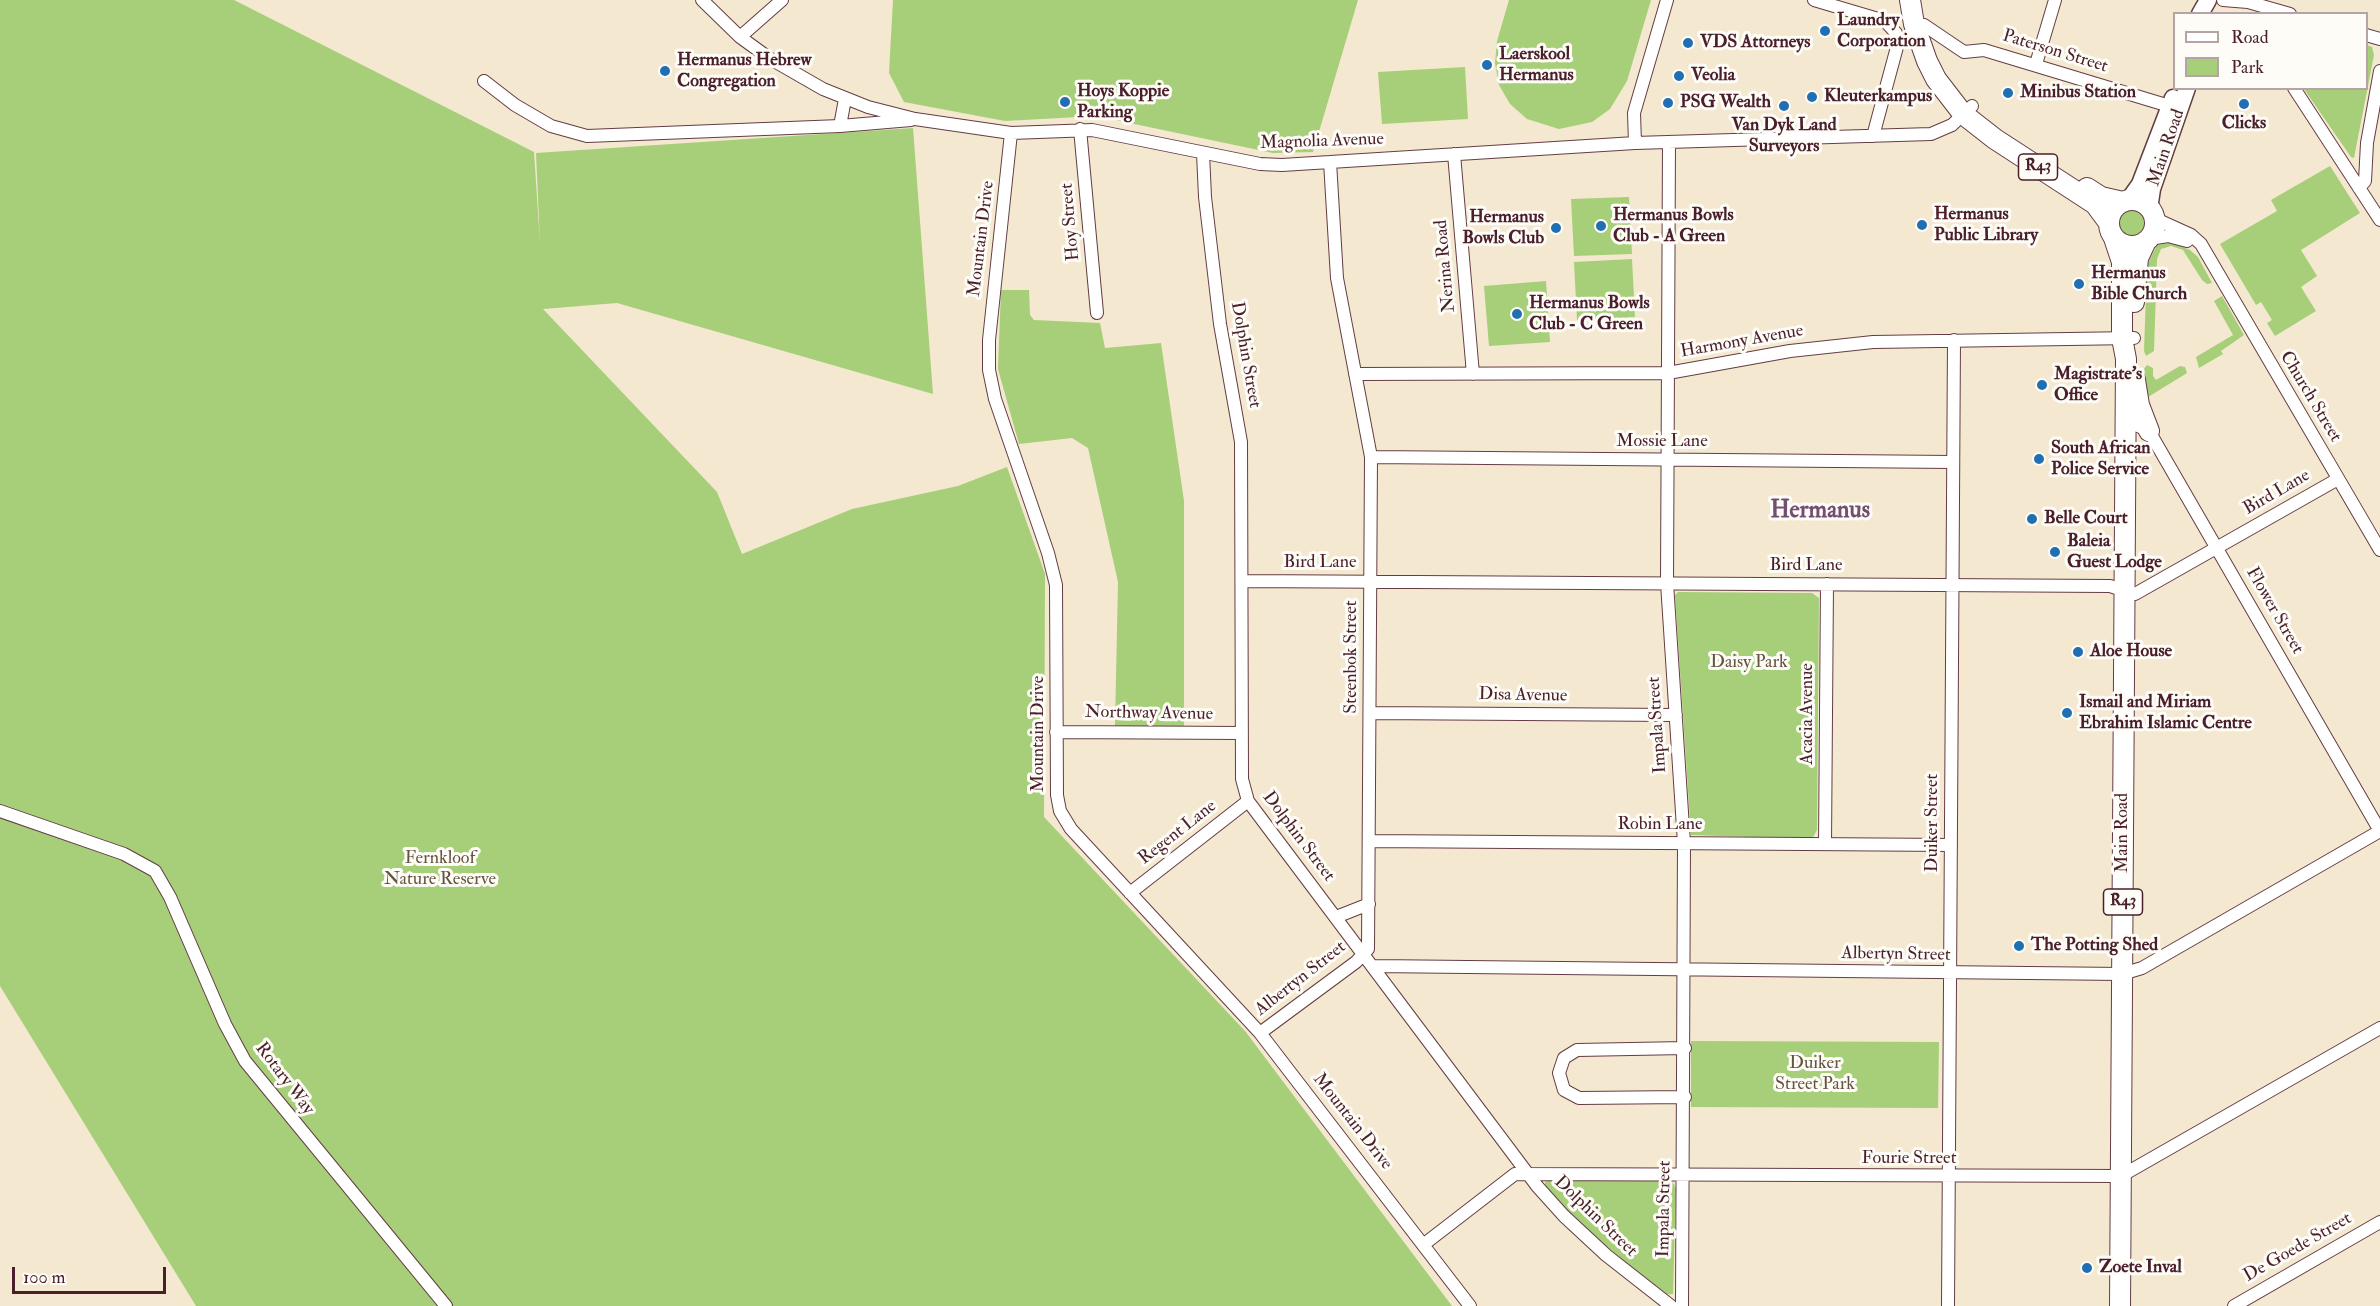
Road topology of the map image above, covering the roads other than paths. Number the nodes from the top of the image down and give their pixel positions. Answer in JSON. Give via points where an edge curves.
{"nodes":[{"id":1,"x":702,"y":0,"type":"edge"},
{"id":2,"x":782,"y":0,"type":"edge"},
{"id":3,"x":1667,"y":0,"type":"edge"},
{"id":4,"x":1814,"y":0,"type":"edge"},
{"id":5,"x":1910,"y":0,"type":"edge"},
{"id":6,"x":1919,"y":0,"type":"edge"},
{"id":7,"x":2055,"y":0,"type":"edge"},
{"id":8,"x":2224,"y":0,"type":"edge"},
{"id":9,"x":2243,"y":12,"type":"edge"},
{"id":10,"x":2283,"y":12,"type":"edge"},
{"id":11,"x":1924,"y":25,"type":"junction"},
{"id":12,"x":740,"y":37,"type":"junction"},
{"id":13,"x":2036,"y":64,"type":"junction"},
{"id":14,"x":2380,"y":71,"type":"edge"},
{"id":15,"x":484,"y":81,"type":"dead end"},
{"id":16,"x":2176,"y":90,"type":"edge"},
{"id":17,"x":2186,"y":90,"type":"edge"},
{"id":18,"x":2295,"y":90,"type":"edge"},
{"id":19,"x":846,"y":99,"type":"junction"},
{"id":20,"x":2175,"y":108,"type":"junction"},
{"id":21,"x":1967,"y":110,"type":"junction"},
{"id":22,"x":915,"y":119,"type":"junction"},
{"id":23,"x":840,"y":126,"type":"junction"},
{"id":24,"x":1080,"y":129,"type":"junction"},
{"id":25,"x":1011,"y":133,"type":"junction"},
{"id":26,"x":1874,"y":136,"type":"junction"},
{"id":27,"x":1635,"y":142,"type":"junction"},
{"id":28,"x":1669,"y":142,"type":"junction"},
{"id":29,"x":1203,"y":153,"type":"junction"},
{"id":30,"x":1454,"y":154,"type":"junction"},
{"id":31,"x":1330,"y":162,"type":"junction"},
{"id":32,"x":2359,"y":188,"type":"junction"},
{"id":33,"x":2125,"y":202,"type":"junction"},
{"id":34,"x":2150,"y":210,"type":"junction"},
{"id":35,"x":2380,"y":220,"type":"edge"},
{"id":36,"x":2112,"y":230,"type":"junction"},
{"id":37,"x":2147,"y":240,"type":"junction"},
{"id":38,"x":2210,"y":262,"type":"junction"},
{"id":39,"x":1097,"y":313,"type":"dead end"},
{"id":40,"x":2128,"y":338,"type":"junction"},
{"id":41,"x":1954,"y":340,"type":"junction"},
{"id":42,"x":1355,"y":374,"type":"junction"},
{"id":43,"x":1473,"y":374,"type":"junction"},
{"id":44,"x":1668,"y":374,"type":"junction"},
{"id":45,"x":2125,"y":428,"type":"junction"},
{"id":46,"x":2149,"y":431,"type":"junction"},
{"id":47,"x":1371,"y":457,"type":"junction"},
{"id":48,"x":1668,"y":460,"type":"junction"},
{"id":49,"x":1953,"y":462,"type":"junction"},
{"id":50,"x":2338,"y":479,"type":"junction"},
{"id":51,"x":2217,"y":548,"type":"junction"},
{"id":52,"x":2380,"y":550,"type":"edge"},
{"id":53,"x":1242,"y":581,"type":"junction"},
{"id":54,"x":1371,"y":582,"type":"junction"},
{"id":55,"x":1667,"y":584,"type":"junction"},
{"id":56,"x":1827,"y":584,"type":"junction"},
{"id":57,"x":1952,"y":585,"type":"junction"},
{"id":58,"x":2124,"y":591,"type":"junction"},
{"id":59,"x":1370,"y":712,"type":"junction"},
{"id":60,"x":1676,"y":715,"type":"junction"},
{"id":61,"x":1056,"y":732,"type":"junction"},
{"id":62,"x":1242,"y":733,"type":"junction"},
{"id":63,"x":1248,"y":801,"type":"junction"},
{"id":64,"x":0,"y":811,"type":"edge"},
{"id":65,"x":2380,"y":831,"type":"edge"},
{"id":66,"x":1369,"y":841,"type":"junction"},
{"id":67,"x":1684,"y":843,"type":"junction"},
{"id":68,"x":1825,"y":844,"type":"junction"},
{"id":69,"x":1951,"y":845,"type":"junction"},
{"id":70,"x":1130,"y":893,"type":"junction"},
{"id":71,"x":1369,"y":904,"type":"junction"},
{"id":72,"x":1336,"y":917,"type":"junction"},
{"id":73,"x":1364,"y":953,"type":"junction"},
{"id":74,"x":1374,"y":966,"type":"junction"},
{"id":75,"x":1685,"y":971,"type":"junction"},
{"id":76,"x":1950,"y":973,"type":"junction"},
{"id":77,"x":2122,"y":974,"type":"junction"},
{"id":78,"x":2380,"y":1028,"type":"edge"},
{"id":79,"x":1260,"y":1033,"type":"junction"},
{"id":80,"x":1685,"y":1048,"type":"junction"},
{"id":81,"x":1684,"y":1097,"type":"junction"},
{"id":82,"x":1529,"y":1174,"type":"junction"},
{"id":83,"x":1683,"y":1175,"type":"junction"},
{"id":84,"x":2121,"y":1176,"type":"junction"},
{"id":85,"x":1948,"y":1177,"type":"junction"},
{"id":86,"x":2380,"y":1221,"type":"edge"},
{"id":87,"x":1423,"y":1245,"type":"junction"},
{"id":88,"x":446,"y":1306,"type":"edge"},
{"id":89,"x":1470,"y":1306,"type":"edge"},
{"id":90,"x":1671,"y":1306,"type":"edge"},
{"id":91,"x":1682,"y":1306,"type":"edge"},
{"id":92,"x":1948,"y":1306,"type":"edge"},
{"id":93,"x":2120,"y":1306,"type":"edge"},
{"id":94,"x":2234,"y":1306,"type":"edge"}],
"edges":[{"from":1,"to":12,"type":"street","name":"Magnolia Avenue"},
{"from":2,"to":12,"type":"street"},
{"from":3,"to":27,"type":"street","via":[[1634,113]]},
{"from":4,"to":26,"type":"street","via":[[1880,20],[1893,29],[1897,42]]},
{"from":5,"to":21,"type":"main road","number":"R43","via":[[1927,61],[1936,78]]},
{"from":6,"to":11,"type":"main road","number":"R43"},
{"from":7,"to":13,"type":"street"},
{"from":8,"to":9,"type":"street"},
{"from":8,"to":10,"type":"street"},
{"from":11,"to":13,"type":"street","name":"Paterson Street","via":[[1964,52],[1984,50]]},
{"from":11,"to":21,"type":"main road","number":"R43"},
{"from":12,"to":19,"type":"street","name":"Magnolia Avenue","via":[[793,73]]},
{"from":13,"to":20,"type":"street","name":"Paterson Street"},
{"from":14,"to":32,"type":"street","via":[[2367,143],[2365,181]]},
{"from":15,"to":23,"type":"street","via":[[551,126],[587,136]]},
{"from":16,"to":20,"type":"main road","name":"Main Road"},
{"from":17,"to":20,"type":"main road","name":"Main Road"},
{"from":18,"to":32,"type":"street"},
{"from":19,"to":22,"type":"street","name":"Magnolia Avenue"},
{"from":19,"to":23,"type":"street"},
{"from":20,"to":33,"type":"main road","name":"Main Road","via":[[2140,184]]},
{"from":20,"to":34,"type":"main road","name":"Main Road","via":[[2152,189]]},
{"from":21,"to":26,"type":"street","name":"Magnolia Avenue","via":[[1935,134]]},
{"from":21,"to":33,"type":"main road","number":"R43","via":[[2093,192]]},
{"from":21,"to":36,"type":"main road","number":"R43","via":[[1995,139],[2095,204]]},
{"from":22,"to":23,"type":"street"},
{"from":22,"to":25,"type":"street","name":"Magnolia Avenue"},
{"from":24,"to":25,"type":"street","name":"Magnolia Avenue"},
{"from":24,"to":29,"type":"street","name":"Magnolia Avenue"},
{"from":24,"to":39,"type":"street","name":"Hoy Street"},
{"from":25,"to":61,"type":"street","name":"Mountain Drive","via":[[989,370],[995,399],[1054,574]]},
{"from":26,"to":28,"type":"street","name":"Magnolia Avenue"},
{"from":27,"to":28,"type":"street","name":"Magnolia Avenue"},
{"from":27,"to":30,"type":"street","name":"Magnolia Avenue"},
{"from":28,"to":44,"type":"street","name":"Impala Street"},
{"from":29,"to":31,"type":"street","name":"Magnolia Avenue","via":[[1260,164]]},
{"from":29,"to":53,"type":"street","name":"Dolphin Street","via":[[1220,324],[1241,442]]},
{"from":30,"to":31,"type":"street","name":"Magnolia Avenue"},
{"from":30,"to":43,"type":"street","name":"Nerina Road"},
{"from":31,"to":42,"type":"street","name":"Steenbok Street","via":[[1337,278]]},
{"from":32,"to":35,"type":"street"},
{"from":33,"to":34,"type":"main road","name":"Main Road","number":"R43","via":[[2140,202]]},
{"from":33,"to":36,"type":"main road","name":"Main Road","via":[[2114,209]]},
{"from":34,"to":37,"type":"main road","name":"Main Road","number":"R43","via":[[2155,223]]},
{"from":34,"to":38,"type":"street","name":"Church Street","via":[[2163,223],[2197,240]]},
{"from":36,"to":37,"type":"main road","via":[[2129,246]]},
{"from":36,"to":40,"type":"main road","name":"Main Road","number":"R43","via":[[2122,262]]},
{"from":37,"to":38,"type":"street","name":"Church Street","via":[[2183,238]]},
{"from":37,"to":40,"type":"main road","name":"Main Road","number":"R43","via":[[2140,248]]},
{"from":38,"to":50,"type":"street","name":"Church Street"},
{"from":40,"to":41,"type":"street","name":"Harmony Avenue"},
{"from":40,"to":45,"type":"main road","name":"Main Road","number":"R43"},
{"from":40,"to":46,"type":"main road","via":[[2136,395]]},
{"from":41,"to":44,"type":"street","name":"Harmony Avenue","via":[[1807,348]]},
{"from":41,"to":49,"type":"street","name":"Duiker Street"},
{"from":42,"to":43,"type":"street","name":"Harmony Avenue"},
{"from":42,"to":47,"type":"street","name":"Steenbok Street"},
{"from":43,"to":44,"type":"street","name":"Harmony Avenue"},
{"from":44,"to":48,"type":"street","name":"Impala Street"},
{"from":45,"to":46,"type":"street","via":[[2139,426]]},
{"from":45,"to":58,"type":"main road","name":"Main Road","number":"R43"},
{"from":46,"to":51,"type":"street","name":"Flower Street"},
{"from":47,"to":48,"type":"street","name":"Mossie Lane"},
{"from":47,"to":54,"type":"street","name":"Steenbok Street"},
{"from":48,"to":49,"type":"street","name":"Mossie Lane"},
{"from":48,"to":55,"type":"street","name":"Impala Street"},
{"from":49,"to":57,"type":"street","name":"Duiker Street"},
{"from":50,"to":51,"type":"street","name":"Bird Lane"},
{"from":50,"to":52,"type":"street","name":"Church Street"},
{"from":51,"to":58,"type":"street","name":"Bird Lane","via":[[2141,592]]},
{"from":51,"to":65,"type":"street","name":"Flower Street"},
{"from":53,"to":54,"type":"street","name":"Bird Lane"},
{"from":53,"to":62,"type":"street","name":"Dolphin Street"},
{"from":54,"to":55,"type":"street","name":"Bird Lane"},
{"from":54,"to":59,"type":"street","name":"Steenbok Street"},
{"from":55,"to":56,"type":"street","name":"Bird Lane"},
{"from":55,"to":60,"type":"street","name":"Impala Street"},
{"from":56,"to":57,"type":"street","name":"Bird Lane"},
{"from":56,"to":68,"type":"street","name":"Acacia Avenue"},
{"from":57,"to":58,"type":"street","name":"Bird Lane","via":[[2110,586]]},
{"from":57,"to":69,"type":"street","name":"Duiker Street"},
{"from":58,"to":77,"type":"main road","name":"Main Road","number":"R43"},
{"from":59,"to":60,"type":"street","name":"Disa Avenue"},
{"from":59,"to":66,"type":"street","name":"Steenbok Street"},
{"from":60,"to":67,"type":"street","name":"Impala Street"},
{"from":61,"to":62,"type":"street","name":"Northway Avenue"},
{"from":61,"to":70,"type":"street","name":"Mountain Drive","via":[[1060,811],[1071,829]]},
{"from":62,"to":63,"type":"street","name":"Dolphin Street","via":[[1242,779]]},
{"from":63,"to":70,"type":"street","name":"Regent Lane"},
{"from":63,"to":72,"type":"street","name":"Dolphin Street"},
{"from":64,"to":88,"type":"street","name":"Rotary Way","via":[[124,854],[155,872],[245,1061]]},
{"from":65,"to":77,"type":"street","name":"Albertyn Street","via":[[2142,968]]},
{"from":66,"to":67,"type":"street","name":"Robin Lane"},
{"from":66,"to":71,"type":"street","name":"Steenbok Street"},
{"from":67,"to":68,"type":"street","name":"Robin Lane"},
{"from":67,"to":75,"type":"street","name":"Impala Street"},
{"from":68,"to":69,"type":"street","name":"Robin Lane"},
{"from":69,"to":76,"type":"street","name":"Duiker Street"},
{"from":70,"to":79,"type":"street","name":"Mountain Drive"},
{"from":71,"to":72,"type":"street"},
{"from":71,"to":73,"type":"street","name":"Steenbok Street","via":[[1368,949]]},
{"from":72,"to":73,"type":"street","name":"Dolphin Street"},
{"from":73,"to":74,"type":"street","name":"Dolphin Street"},
{"from":73,"to":79,"type":"street","name":"Albertyn Street"},
{"from":74,"to":75,"type":"street","name":"Albertyn Street"},
{"from":74,"to":82,"type":"street","name":"Dolphin Street"},
{"from":75,"to":76,"type":"street","name":"Albertyn Street"},
{"from":75,"to":80,"type":"street","name":"Impala Street"},
{"from":76,"to":77,"type":"street","name":"Albertyn Street"},
{"from":76,"to":85,"type":"street","name":"Duiker Street"},
{"from":77,"to":84,"type":"main road","name":"Main Road","number":"R43"},
{"from":78,"to":84,"type":"street","name":"Fourie Street"},
{"from":79,"to":87,"type":"street","name":"Mountain Drive"},
{"from":80,"to":81,"type":"street","name":"Impala Street"},
{"from":80,"to":81,"type":"street","via":[[1577,1050],[1564,1058],[1559,1073],[1564,1090],[1579,1098]]},
{"from":81,"to":83,"type":"street","name":"Impala Street"},
{"from":82,"to":83,"type":"street","name":"Fourie Street"},
{"from":82,"to":87,"type":"street","name":"Fourie Street","via":[[1515,1174]]},
{"from":82,"to":90,"type":"street","name":"Dolphin Street","via":[[1564,1216]]},
{"from":83,"to":85,"type":"street","name":"Fourie Street"},
{"from":83,"to":91,"type":"street","name":"Impala Street"},
{"from":84,"to":85,"type":"street","name":"Fourie Street"},
{"from":84,"to":93,"type":"main road","name":"Main Road","number":"R43"},
{"from":85,"to":92,"type":"street","name":"Duiker Street"},
{"from":86,"to":94,"type":"street","name":"De Goede Street"},
{"from":87,"to":89,"type":"street","name":"Mountain Drive"}]}
